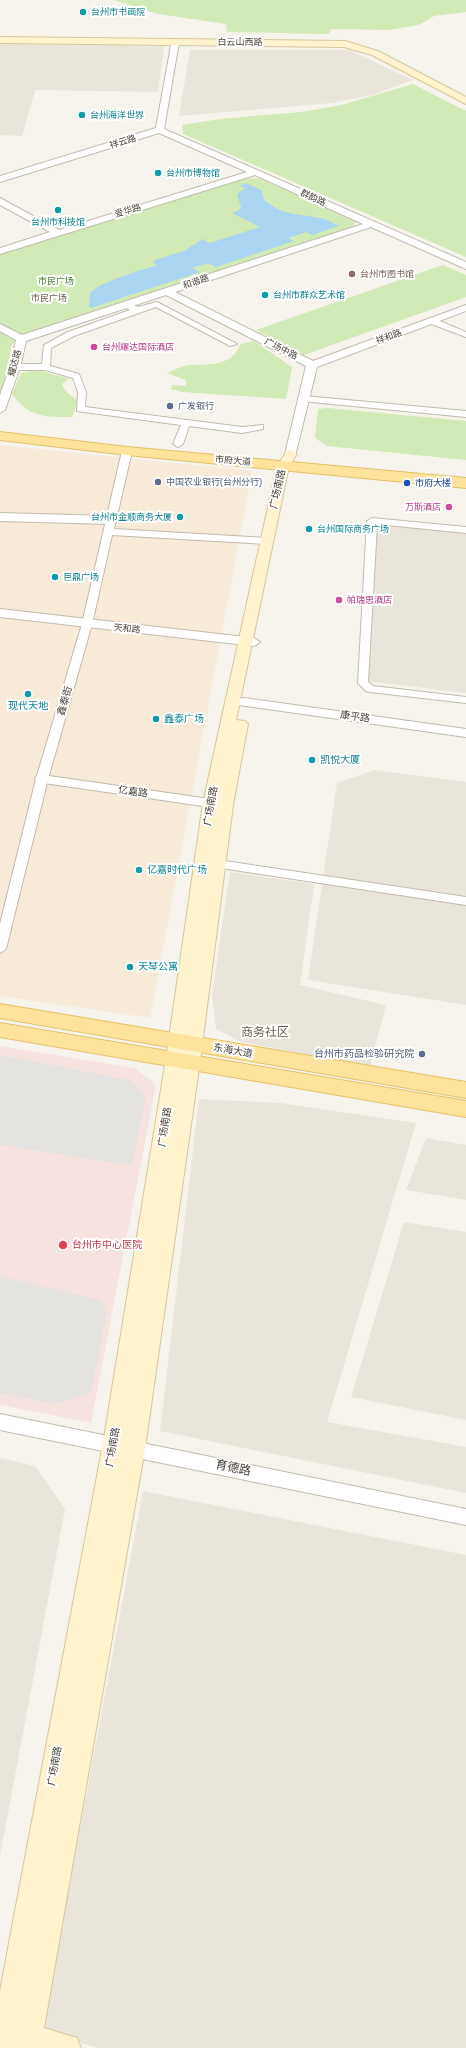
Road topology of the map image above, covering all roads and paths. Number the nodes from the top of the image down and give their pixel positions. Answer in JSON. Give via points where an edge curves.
{"nodes":[{"id":1,"x":0,"y":37,"type":"edge"},
{"id":2,"x":0,"y":40,"type":"edge"},
{"id":3,"x":175,"y":42,"type":"junction"},
{"id":4,"x":445,"y":84,"type":"junction"},
{"id":5,"x":459,"y":86,"type":"dead end"},
{"id":6,"x":466,"y":94,"type":"edge"},
{"id":7,"x":466,"y":101,"type":"edge"},
{"id":8,"x":160,"y":130,"type":"junction"},
{"id":9,"x":256,"y":172,"type":"junction"},
{"id":10,"x":0,"y":179,"type":"edge"},
{"id":11,"x":0,"y":201,"type":"edge"},
{"id":12,"x":371,"y":224,"type":"junction"},
{"id":13,"x":58,"y":233,"type":"junction"},
{"id":14,"x":0,"y":251,"type":"edge"},
{"id":15,"x":466,"y":266,"type":"edge"},
{"id":16,"x":168,"y":292,"type":"junction"},
{"id":17,"x":127,"y":305,"type":"junction"},
{"id":18,"x":466,"y":308,"type":"edge"},
{"id":19,"x":137,"y":310,"type":"junction"},
{"id":20,"x":432,"y":321,"type":"junction"},
{"id":21,"x":0,"y":326,"type":"edge"},
{"id":22,"x":466,"y":335,"type":"edge"},
{"id":23,"x":21,"y":338,"type":"junction"},
{"id":24,"x":233,"y":344,"type":"dead end"},
{"id":25,"x":312,"y":365,"type":"junction"},
{"id":26,"x":15,"y":367,"type":"junction"},
{"id":27,"x":46,"y":367,"type":"junction"},
{"id":28,"x":304,"y":399,"type":"junction"},
{"id":29,"x":0,"y":410,"type":"edge"},
{"id":30,"x":466,"y":414,"type":"edge"},
{"id":31,"x":186,"y":423,"type":"junction"},
{"id":32,"x":0,"y":427,"type":"edge"},
{"id":33,"x":260,"y":428,"type":"dead end"},
{"id":34,"x":0,"y":436,"type":"edge"},
{"id":35,"x":178,"y":444,"type":"junction"},
{"id":36,"x":127,"y":451,"type":"junction"},
{"id":37,"x":289,"y":462,"type":"junction"},
{"id":38,"x":466,"y":472,"type":"edge"},
{"id":39,"x":466,"y":483,"type":"edge"},
{"id":40,"x":0,"y":517,"type":"edge"},
{"id":41,"x":109,"y":526,"type":"junction"},
{"id":42,"x":466,"y":530,"type":"edge"},
{"id":43,"x":267,"y":541,"type":"junction"},
{"id":44,"x":0,"y":613,"type":"edge"},
{"id":45,"x":87,"y":624,"type":"junction"},
{"id":46,"x":249,"y":642,"type":"junction"},
{"id":47,"x":466,"y":700,"type":"edge"},
{"id":48,"x":244,"y":702,"type":"junction"},
{"id":49,"x":466,"y":733,"type":"edge"},
{"id":50,"x":42,"y":779,"type":"junction"},
{"id":51,"x":218,"y":804,"type":"junction"},
{"id":52,"x":218,"y":864,"type":"junction"},
{"id":53,"x":466,"y":901,"type":"edge"},
{"id":54,"x":0,"y":949,"type":"edge"},
{"id":55,"x":0,"y":1011,"type":"edge"},
{"id":56,"x":0,"y":1030,"type":"edge"},
{"id":57,"x":184,"y":1051,"type":"junction"},
{"id":58,"x":466,"y":1090,"type":"edge"},
{"id":59,"x":466,"y":1109,"type":"edge"},
{"id":60,"x":0,"y":1422,"type":"edge"},
{"id":61,"x":114,"y":1444,"type":"junction"},
{"id":62,"x":134,"y":1448,"type":"junction"},
{"id":63,"x":466,"y":1517,"type":"edge"},
{"id":64,"x":13,"y":2039,"type":"edge"},
{"id":65,"x":67,"y":2048,"type":"edge"}],
"edges":[{"from":1,"to":4,"type":"main road","name":"白云山西路","via":[[341,41],[380,50]]},
{"from":2,"to":3,"type":"main road","name":"白云山西路"},
{"from":3,"to":7,"type":"main road","name":"白云山西路","via":[[345,44],[375,53]]},
{"from":3,"to":8,"type":"street"},
{"from":4,"to":5,"type":"main road"},
{"from":4,"to":6,"type":"main road","name":"白云山西路"},
{"from":8,"to":9,"type":"street","name":"群韵路"},
{"from":8,"to":10,"type":"street","name":"祥云路"},
{"from":9,"to":12,"type":"street","name":"群韵路"},
{"from":9,"to":13,"type":"street","name":"爱华路"},
{"from":11,"to":13,"type":"street"},
{"from":12,"to":15,"type":"street","name":"群韵路"},
{"from":12,"to":16,"type":"street","name":"和谐路"},
{"from":13,"to":14,"type":"street","name":"爱华路"},
{"from":16,"to":17,"type":"street","name":"和谐路"},
{"from":16,"to":25,"type":"street","name":"广场中路"},
{"from":17,"to":19,"type":"street"},
{"from":17,"to":23,"type":"street","name":"和谐路"},
{"from":18,"to":20,"type":"street","name":"祥和路"},
{"from":19,"to":24,"type":"street","via":[[157,304]]},
{"from":19,"to":27,"type":"street","via":[[71,334],[47,347]]},
{"from":20,"to":22,"type":"street"},
{"from":20,"to":25,"type":"street","name":"祥和路"},
{"from":21,"to":23,"type":"street","name":"耀达路"},
{"from":23,"to":26,"type":"street","name":"耀达路"},
{"from":25,"to":28,"type":"street"},
{"from":26,"to":27,"type":"street"},
{"from":26,"to":29,"type":"street","name":"耀达路"},
{"from":27,"to":31,"type":"street","via":[[76,376],[81,386],[83,402],[80,409]]},
{"from":28,"to":30,"type":"street"},
{"from":28,"to":37,"type":"street"},
{"from":31,"to":33,"type":"street","via":[[242,430]]},
{"from":31,"to":35,"type":"street"},
{"from":32,"to":35,"type":"main road","name":"市府大道"},
{"from":34,"to":36,"type":"main road","name":"市府大道"},
{"from":35,"to":37,"type":"main road","name":"市府大道"},
{"from":36,"to":37,"type":"main road","name":"市府大道"},
{"from":36,"to":41,"type":"street","name":"鑫泰街"},
{"from":37,"to":38,"type":"main road","name":"市府大道"},
{"from":37,"to":39,"type":"main road","name":"市府大道"},
{"from":37,"to":43,"type":"main road","name":"广场南路"},
{"from":37,"to":46,"type":"main road","name":"广场南路"},
{"from":40,"to":41,"type":"street"},
{"from":41,"to":43,"type":"street"},
{"from":41,"to":45,"type":"street","name":"鑫泰街"},
{"from":42,"to":47,"type":"street","via":[[372,521],[363,683],[370,689]]},
{"from":43,"to":46,"type":"main road","name":"广场南路"},
{"from":44,"to":45,"type":"street","name":"天和路"},
{"from":45,"to":46,"type":"street","name":"天和路"},
{"from":45,"to":50,"type":"street","name":"鑫泰街"},
{"from":46,"to":48,"type":"main road","name":"广场南路"},
{"from":46,"to":51,"type":"main road","name":"广场南路"},
{"from":48,"to":49,"type":"street","name":"康平路"},
{"from":48,"to":51,"type":"main road","name":"广场南路"},
{"from":50,"to":51,"type":"street","name":"亿嘉路"},
{"from":50,"to":54,"type":"street","name":"鑫泰街"},
{"from":51,"to":52,"type":"main road","name":"广场南路"},
{"from":51,"to":57,"type":"main road","name":"广场南路"},
{"from":52,"to":53,"type":"street"},
{"from":52,"to":57,"type":"main road","name":"广场南路"},
{"from":55,"to":57,"type":"main road","name":"东海大道","via":[[134,1035]]},
{"from":56,"to":57,"type":"main road","name":"东海大道"},
{"from":57,"to":58,"type":"main road","name":"东海大道"},
{"from":57,"to":59,"type":"main road","name":"东海大道"},
{"from":57,"to":61,"type":"main road","name":"广场南路"},
{"from":57,"to":62,"type":"main road","name":"广场南路"},
{"from":60,"to":61,"type":"street","name":"育德路"},
{"from":61,"to":62,"type":"street","name":"育德路"},
{"from":61,"to":64,"type":"main road","name":"广场南路"},
{"from":62,"to":63,"type":"street","name":"育德路"},
{"from":62,"to":64,"type":"main road","name":"广场南路"},
{"from":64,"to":65,"type":"main road"}]}
